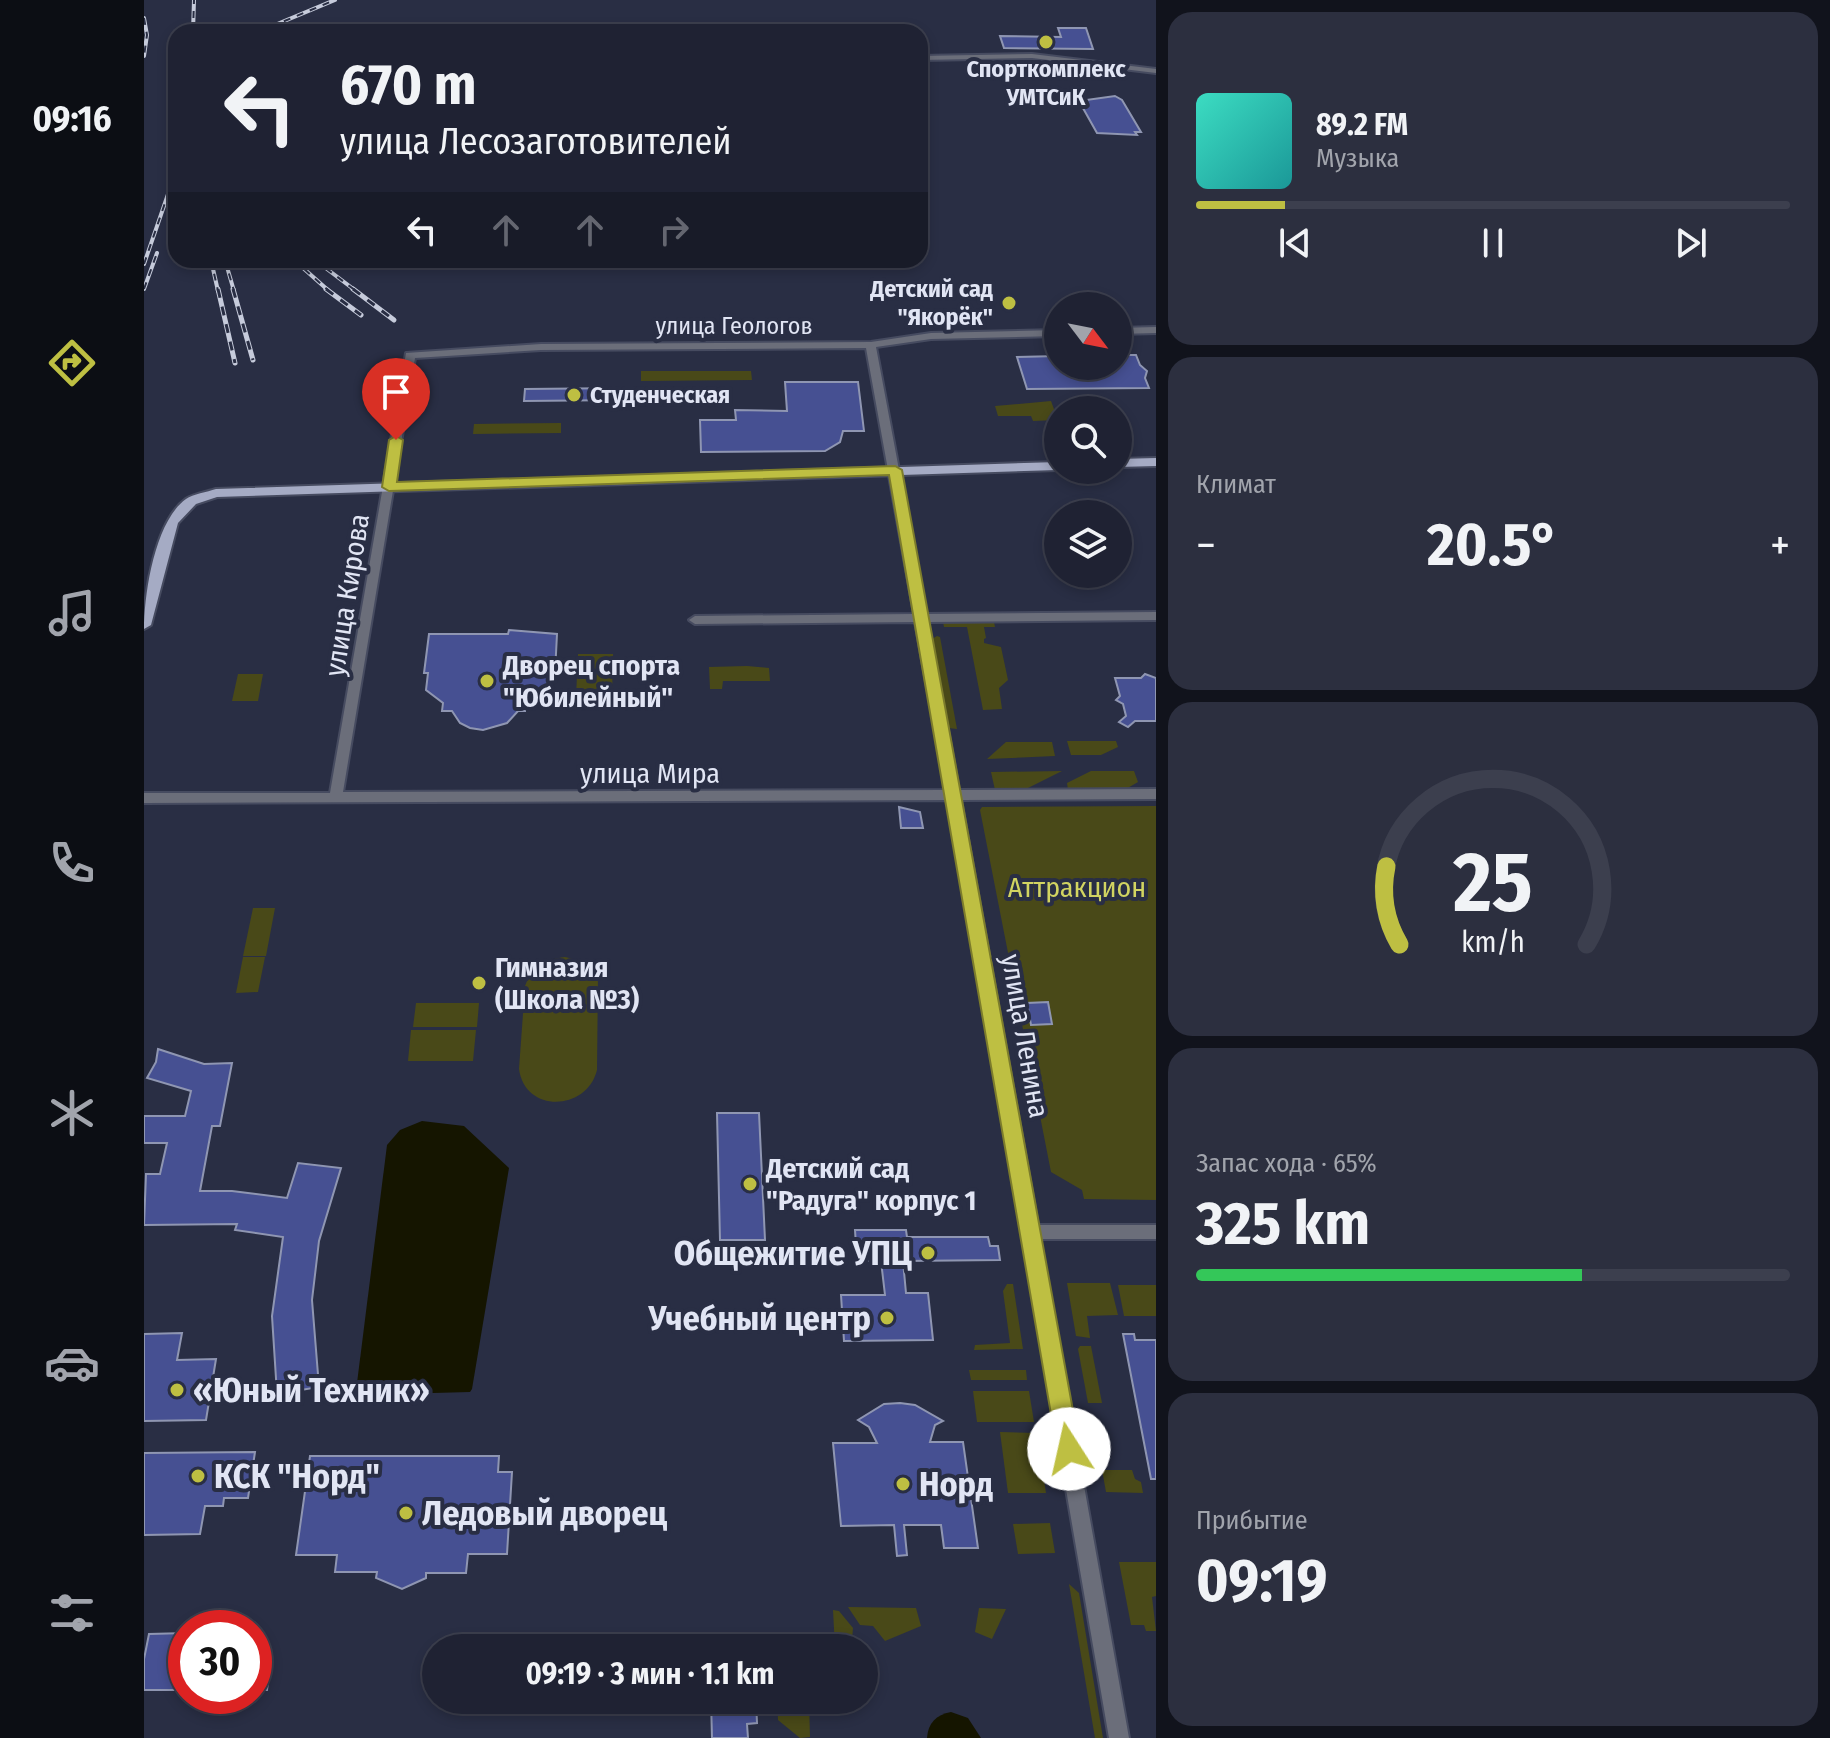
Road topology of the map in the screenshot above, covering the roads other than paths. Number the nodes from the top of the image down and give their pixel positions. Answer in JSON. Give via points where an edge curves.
{"nodes":[{"id":1,"x":928,"y":58,"type":"edge"},
{"id":2,"x":1156,"y":71,"type":"edge"},
{"id":3,"x":1156,"y":330,"type":"edge"},
{"id":4,"x":1132,"y":331,"type":"edge"},
{"id":5,"x":1044,"y":333,"type":"edge"},
{"id":6,"x":871,"y":345,"type":"junction"},
{"id":7,"x":410,"y":355,"type":"joint"},
{"id":8,"x":1156,"y":462,"type":"edge"},
{"id":9,"x":1132,"y":463,"type":"edge"},
{"id":10,"x":1044,"y":466,"type":"edge"},
{"id":11,"x":895,"y":470,"type":"junction"},
{"id":12,"x":389,"y":487,"type":"junction"},
{"id":13,"x":1156,"y":616,"type":"edge"},
{"id":14,"x":921,"y":617,"type":"junction"},
{"id":15,"x":695,"y":620,"type":"dead end"},
{"id":16,"x":144,"y":625,"type":"edge"},
{"id":17,"x":1156,"y":794,"type":"edge"},
{"id":18,"x":952,"y":796,"type":"junction"},
{"id":19,"x":336,"y":797,"type":"junction"},
{"id":20,"x":144,"y":798,"type":"edge"},
{"id":21,"x":1031,"y":1232,"type":"junction"},
{"id":22,"x":1156,"y":1232,"type":"edge"},
{"id":23,"x":1119,"y":1738,"type":"edge"}],
"edges":[{"from":1,"to":2,"type":"street","via":[[1041,56]]},
{"from":3,"to":4,"type":"street"},
{"from":5,"to":6,"type":"street","name":"улица Геологов","via":[[931,336]]},
{"from":6,"to":7,"type":"street","name":"улица Геологов","via":[[541,347]]},
{"from":6,"to":11,"type":"street","name":"улица Ленина"},
{"from":7,"to":12,"type":"street","name":"улица Кирова"},
{"from":8,"to":9,"type":"main road"},
{"from":10,"to":11,"type":"main road"},
{"from":11,"to":12,"type":"main road"},
{"from":11,"to":14,"type":"street","name":"улица Ленина"},
{"from":12,"to":16,"type":"main road","via":[[216,493],[191,501],[172,522]]},
{"from":12,"to":19,"type":"street","name":"улица Кирова"},
{"from":13,"to":14,"type":"street"},
{"from":14,"to":15,"type":"street"},
{"from":14,"to":18,"type":"street","name":"улица Ленина"},
{"from":17,"to":18,"type":"street","name":"улица Мира"},
{"from":18,"to":19,"type":"street","name":"улица Мира"},
{"from":18,"to":21,"type":"street","name":"улица Ленина"},
{"from":19,"to":20,"type":"street","name":"улица Мира"},
{"from":21,"to":22,"type":"street"},
{"from":21,"to":23,"type":"street","name":"улица Ленина"}]}
